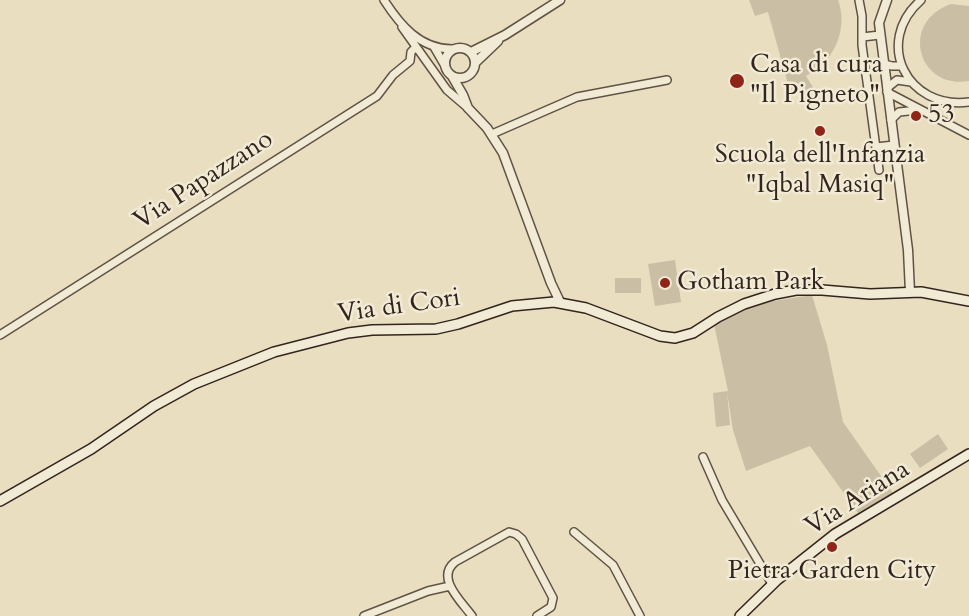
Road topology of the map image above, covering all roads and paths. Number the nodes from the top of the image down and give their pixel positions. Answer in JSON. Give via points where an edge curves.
{"nodes":[{"id":1,"x":384,"y":0,"type":"edge"},
{"id":2,"x":560,"y":0,"type":"edge"},
{"id":3,"x":859,"y":0,"type":"edge"},
{"id":4,"x":887,"y":0,"type":"edge"},
{"id":5,"x":921,"y":0,"type":"edge"},
{"id":6,"x":862,"y":23,"type":"junction"},
{"id":7,"x":879,"y":23,"type":"junction"},
{"id":8,"x":402,"y":27,"type":"junction"},
{"id":9,"x":505,"y":35,"type":"junction"},
{"id":10,"x":880,"y":35,"type":"junction"},
{"id":11,"x":862,"y":37,"type":"junction"},
{"id":12,"x":434,"y":47,"type":"junction"},
{"id":13,"x":415,"y":48,"type":"junction"},
{"id":14,"x":452,"y":50,"type":"junction"},
{"id":15,"x":471,"y":52,"type":"junction"},
{"id":16,"x":476,"y":63,"type":"junction"},
{"id":17,"x":884,"y":64,"type":"junction"},
{"id":18,"x":445,"y":66,"type":"junction"},
{"id":19,"x":902,"y":66,"type":"junction"},
{"id":20,"x":472,"y":73,"type":"junction"},
{"id":21,"x":452,"y":76,"type":"junction"},
{"id":22,"x":667,"y":80,"type":"dead end"},
{"id":23,"x":911,"y":82,"type":"junction"},
{"id":24,"x":887,"y":90,"type":"junction"},
{"id":25,"x":464,"y":95,"type":"junction"},
{"id":26,"x":969,"y":102,"type":"edge"},
{"id":27,"x":468,"y":108,"type":"junction"},
{"id":28,"x":921,"y":111,"type":"junction"},
{"id":29,"x":891,"y":120,"type":"junction"},
{"id":30,"x":492,"y":134,"type":"junction"},
{"id":31,"x":969,"y":135,"type":"edge"},
{"id":32,"x":894,"y":145,"type":"junction"},
{"id":33,"x":876,"y":147,"type":"junction"},
{"id":34,"x":879,"y":170,"type":"dead end"},
{"id":35,"x":910,"y":292,"type":"junction"},
{"id":36,"x":969,"y":301,"type":"edge"},
{"id":37,"x":560,"y":302,"type":"junction"},
{"id":38,"x":0,"y":335,"type":"edge"},
{"id":39,"x":969,"y":454,"type":"edge"},
{"id":40,"x":703,"y":458,"type":"dead end"},
{"id":41,"x":0,"y":501,"type":"edge"},
{"id":42,"x":574,"y":532,"type":"dead end"},
{"id":43,"x":772,"y":584,"type":"junction"},
{"id":44,"x":450,"y":586,"type":"junction"},
{"id":45,"x":364,"y":616,"type":"edge"},
{"id":46,"x":472,"y":616,"type":"edge"},
{"id":47,"x":537,"y":616,"type":"edge"},
{"id":48,"x":640,"y":616,"type":"edge"},
{"id":49,"x":740,"y":616,"type":"edge"}],
"edges":[{"from":1,"to":8,"type":"street"},
{"from":2,"to":9,"type":"street"},
{"from":3,"to":6,"type":"street"},
{"from":4,"to":7,"type":"street"},
{"from":5,"to":19,"type":"street","via":[[901,29],[898,46]]},
{"from":6,"to":7,"type":"street"},
{"from":6,"to":11,"type":"street"},
{"from":7,"to":10,"type":"street"},
{"from":8,"to":12,"type":"street"},
{"from":8,"to":13,"type":"street"},
{"from":9,"to":15,"type":"street"},
{"from":9,"to":16,"type":"street"},
{"from":10,"to":11,"type":"street"},
{"from":10,"to":17,"type":"street"},
{"from":11,"to":33,"type":"street"},
{"from":12,"to":14,"type":"street"},
{"from":12,"to":18,"type":"street"},
{"from":13,"to":27,"type":"street","via":[[448,92]]},
{"from":13,"to":38,"type":"street","name":"Via Papazzano","via":[[410,61],[377,96]]},
{"from":14,"to":15,"type":"street","via":[[462,47]]},
{"from":14,"to":18,"type":"street"},
{"from":15,"to":16,"type":"street"},
{"from":16,"to":20,"type":"street"},
{"from":17,"to":19,"type":"street"},
{"from":17,"to":24,"type":"street"},
{"from":18,"to":21,"type":"street"},
{"from":19,"to":23,"type":"street"},
{"from":20,"to":21,"type":"street","via":[[465,78]]},
{"from":20,"to":25,"type":"street"},
{"from":21,"to":25,"type":"street"},
{"from":22,"to":30,"type":"street","via":[[577,97]]},
{"from":23,"to":24,"type":"street","via":[[897,80]]},
{"from":23,"to":26,"type":"street","via":[[940,100]]},
{"from":24,"to":28,"type":"street"},
{"from":24,"to":29,"type":"street"},
{"from":25,"to":27,"type":"street"},
{"from":27,"to":30,"type":"street"},
{"from":28,"to":29,"type":"street","via":[[902,111]]},
{"from":28,"to":31,"type":"street"},
{"from":29,"to":32,"type":"street"},
{"from":30,"to":37,"type":"street"},
{"from":32,"to":33,"type":"street"},
{"from":32,"to":35,"type":"street"},
{"from":33,"to":34,"type":"street"},
{"from":35,"to":36,"type":"main road","name":"Via di Cori"},
{"from":35,"to":37,"type":"main road","name":"Via di Cori","via":[[780,293],[744,304],[693,333],[675,338]]},
{"from":37,"to":41,"type":"main road","name":"Via di Cori","via":[[515,306],[440,329],[357,331],[274,351],[179,391],[91,449]]},
{"from":39,"to":43,"type":"main road","name":"Via Ariana","via":[[841,530]]},
{"from":40,"to":43,"type":"street","via":[[722,500]]},
{"from":42,"to":48,"type":"street","via":[[614,565]]},
{"from":43,"to":49,"type":"main road","name":"Via Ariana"},
{"from":44,"to":45,"type":"street"},
{"from":44,"to":46,"type":"street"},
{"from":44,"to":47,"type":"street","via":[[448,573],[453,563],[505,534],[514,533],[522,539],[553,598],[551,607]]}]}
